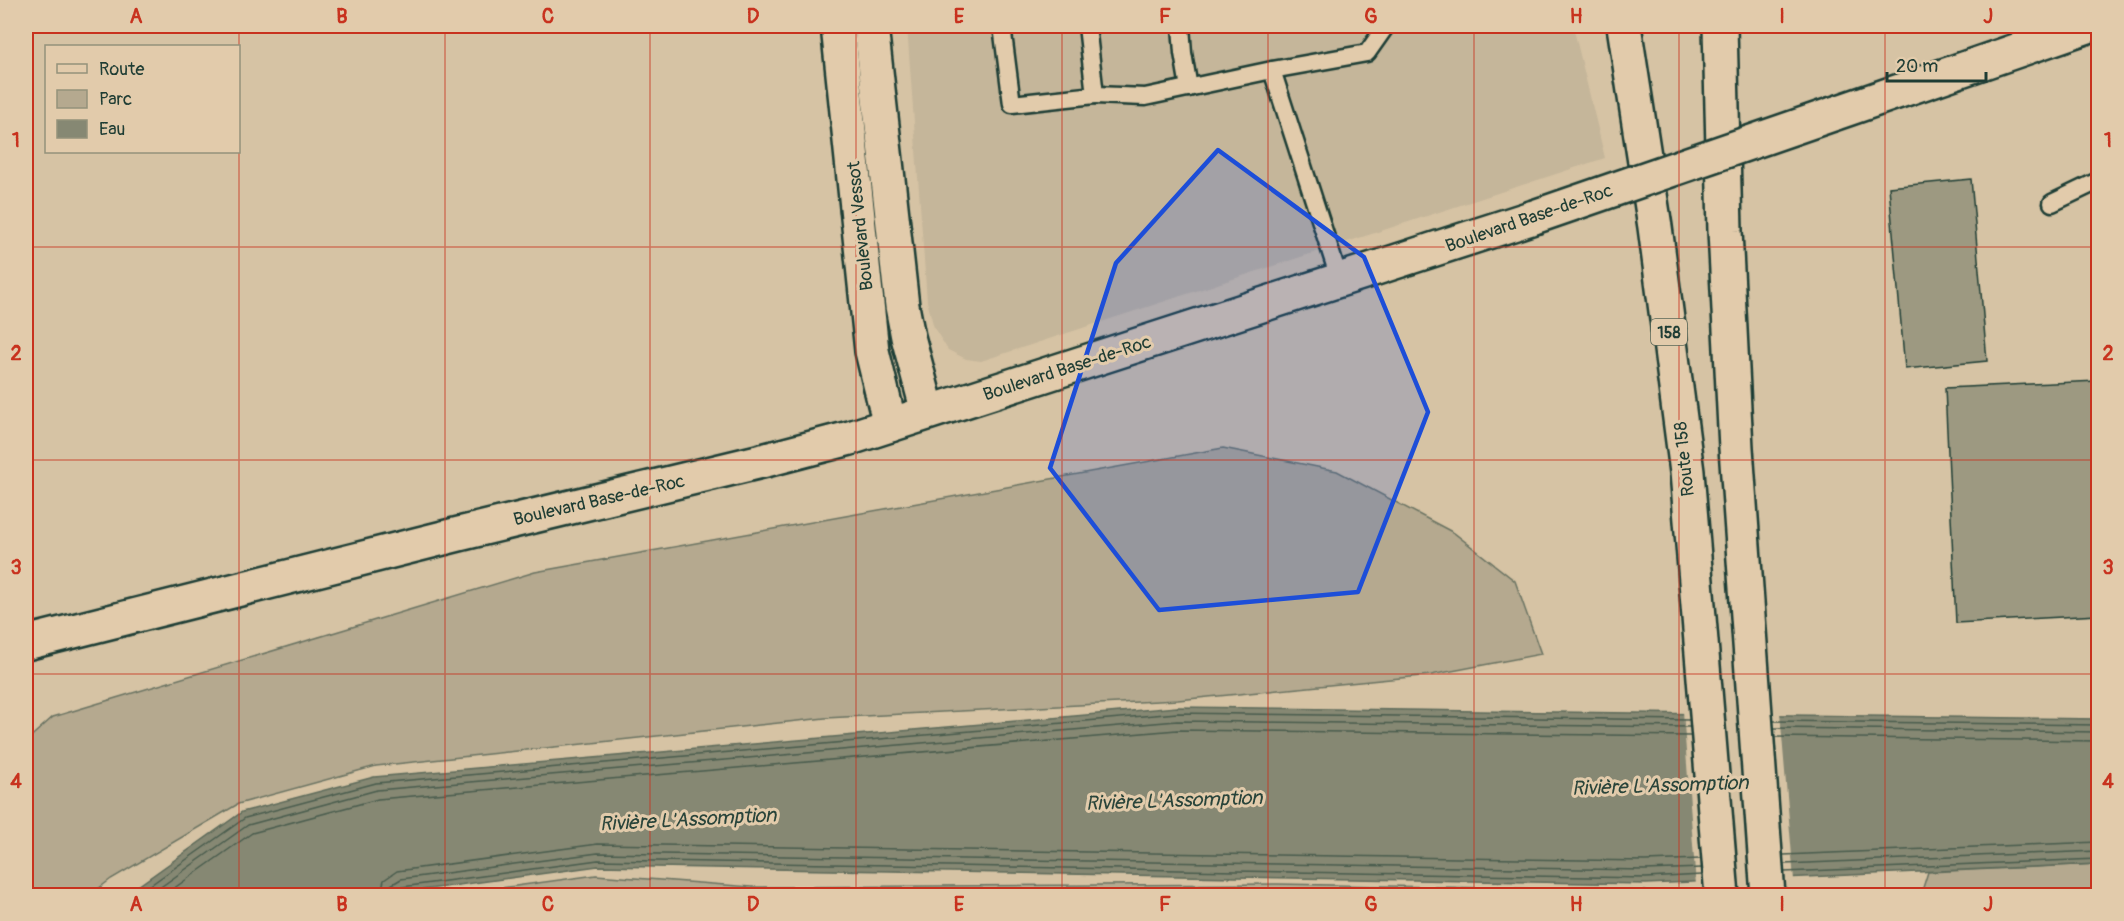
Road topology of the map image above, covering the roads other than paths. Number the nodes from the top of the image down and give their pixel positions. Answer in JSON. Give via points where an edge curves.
{"nodes":[{"id":1,"x":838,"y":26,"type":"edge"},
{"id":2,"x":871,"y":26,"type":"edge"},
{"id":3,"x":1002,"y":26,"type":"edge"},
{"id":4,"x":1086,"y":26,"type":"edge"},
{"id":5,"x":1181,"y":26,"type":"edge"},
{"id":6,"x":1386,"y":26,"type":"edge"},
{"id":7,"x":1624,"y":26,"type":"edge"},
{"id":8,"x":1720,"y":26,"type":"edge"},
{"id":9,"x":2088,"y":26,"type":"edge"},
{"id":10,"x":1272,"y":70,"type":"junction"},
{"id":11,"x":1189,"y":88,"type":"junction"},
{"id":12,"x":1095,"y":95,"type":"junction"},
{"id":13,"x":2098,"y":182,"type":"edge"},
{"id":14,"x":2052,"y":203,"type":"dead end"},
{"id":15,"x":1340,"y":281,"type":"junction"},
{"id":16,"x":928,"y":412,"type":"junction"},
{"id":17,"x":890,"y":425,"type":"junction"},
{"id":18,"x":26,"y":643,"type":"edge"},
{"id":19,"x":1722,"y":896,"type":"edge"},
{"id":20,"x":1768,"y":896,"type":"edge"}],
"edges":[{"from":1,"to":17,"type":"main road","name":"Boulevard Vessot","via":[[872,351]]},
{"from":2,"to":16,"type":"main road","name":"Boulevard Vessot","via":[[902,306]]},
{"from":3,"to":12,"type":"lane","via":[[1012,104]]},
{"from":4,"to":12,"type":"lane"},
{"from":5,"to":11,"type":"lane"},
{"from":6,"to":10,"type":"lane","via":[[1367,53]]},
{"from":7,"to":19,"type":"main road","name":"Route 158","number":"158","via":[[1687,472]]},
{"from":8,"to":20,"type":"main road","via":[[1728,300]]},
{"from":9,"to":15,"type":"main road","name":"Boulevard Base-de-Roc","bridge":true},
{"from":10,"to":11,"type":"lane"},
{"from":10,"to":15,"type":"lane"},
{"from":11,"to":12,"type":"lane","via":[[1145,97]]},
{"from":13,"to":14,"type":"lane"},
{"from":15,"to":16,"type":"main road","name":"Boulevard Base-de-Roc"},
{"from":16,"to":17,"type":"main road","name":"Boulevard Base-de-Roc"},
{"from":17,"to":18,"type":"main road","name":"Boulevard Base-de-Roc","via":[[766,460]]}]}
